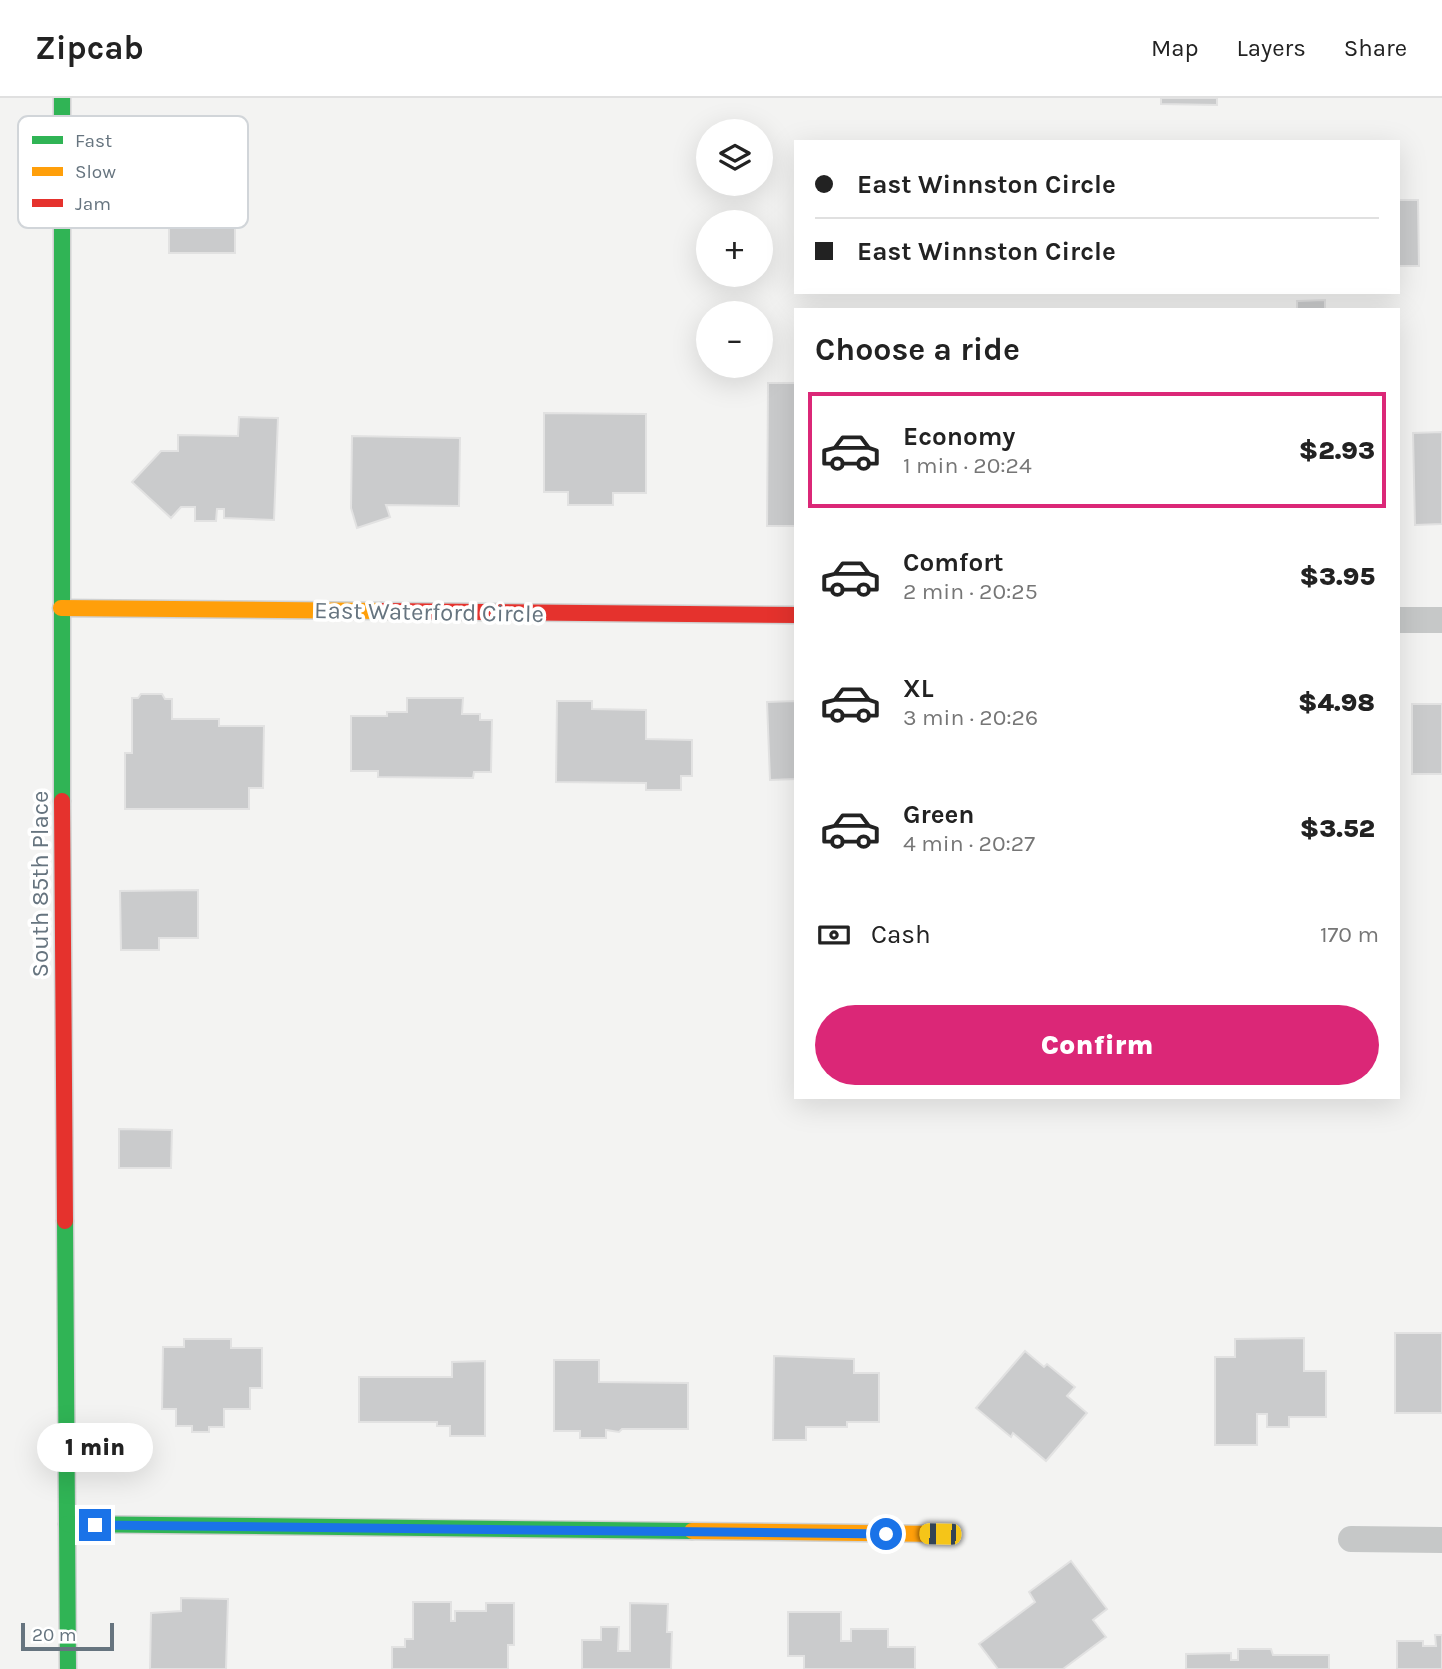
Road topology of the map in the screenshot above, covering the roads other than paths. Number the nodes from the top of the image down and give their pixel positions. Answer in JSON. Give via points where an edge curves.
{"nodes":[{"id":1,"x":62,"y":98,"type":"edge"},
{"id":2,"x":62,"y":116,"type":"edge"},
{"id":3,"x":62,"y":228,"type":"edge"},
{"id":4,"x":61,"y":608,"type":"junction"},
{"id":5,"x":794,"y":615,"type":"edge"},
{"id":6,"x":1400,"y":620,"type":"edge"},
{"id":7,"x":1442,"y":621,"type":"edge"},
{"id":8,"x":67,"y":1524,"type":"junction"},
{"id":9,"x":940,"y":1534,"type":"dead end"},
{"id":10,"x":1351,"y":1539,"type":"dead end"},
{"id":11,"x":1442,"y":1539,"type":"edge"},
{"id":12,"x":68,"y":1669,"type":"edge"}],
"edges":[{"from":1,"to":2,"type":"street","name":"South 85th Place"},
{"from":3,"to":4,"type":"street","name":"South 85th Place"},
{"from":4,"to":5,"type":"street","name":"East Waterford Circle"},
{"from":4,"to":8,"type":"street","name":"South 85th Place"},
{"from":6,"to":7,"type":"street"},
{"from":8,"to":9,"type":"street"},
{"from":8,"to":12,"type":"street","name":"South 85th Place"},
{"from":10,"to":11,"type":"street"}]}
